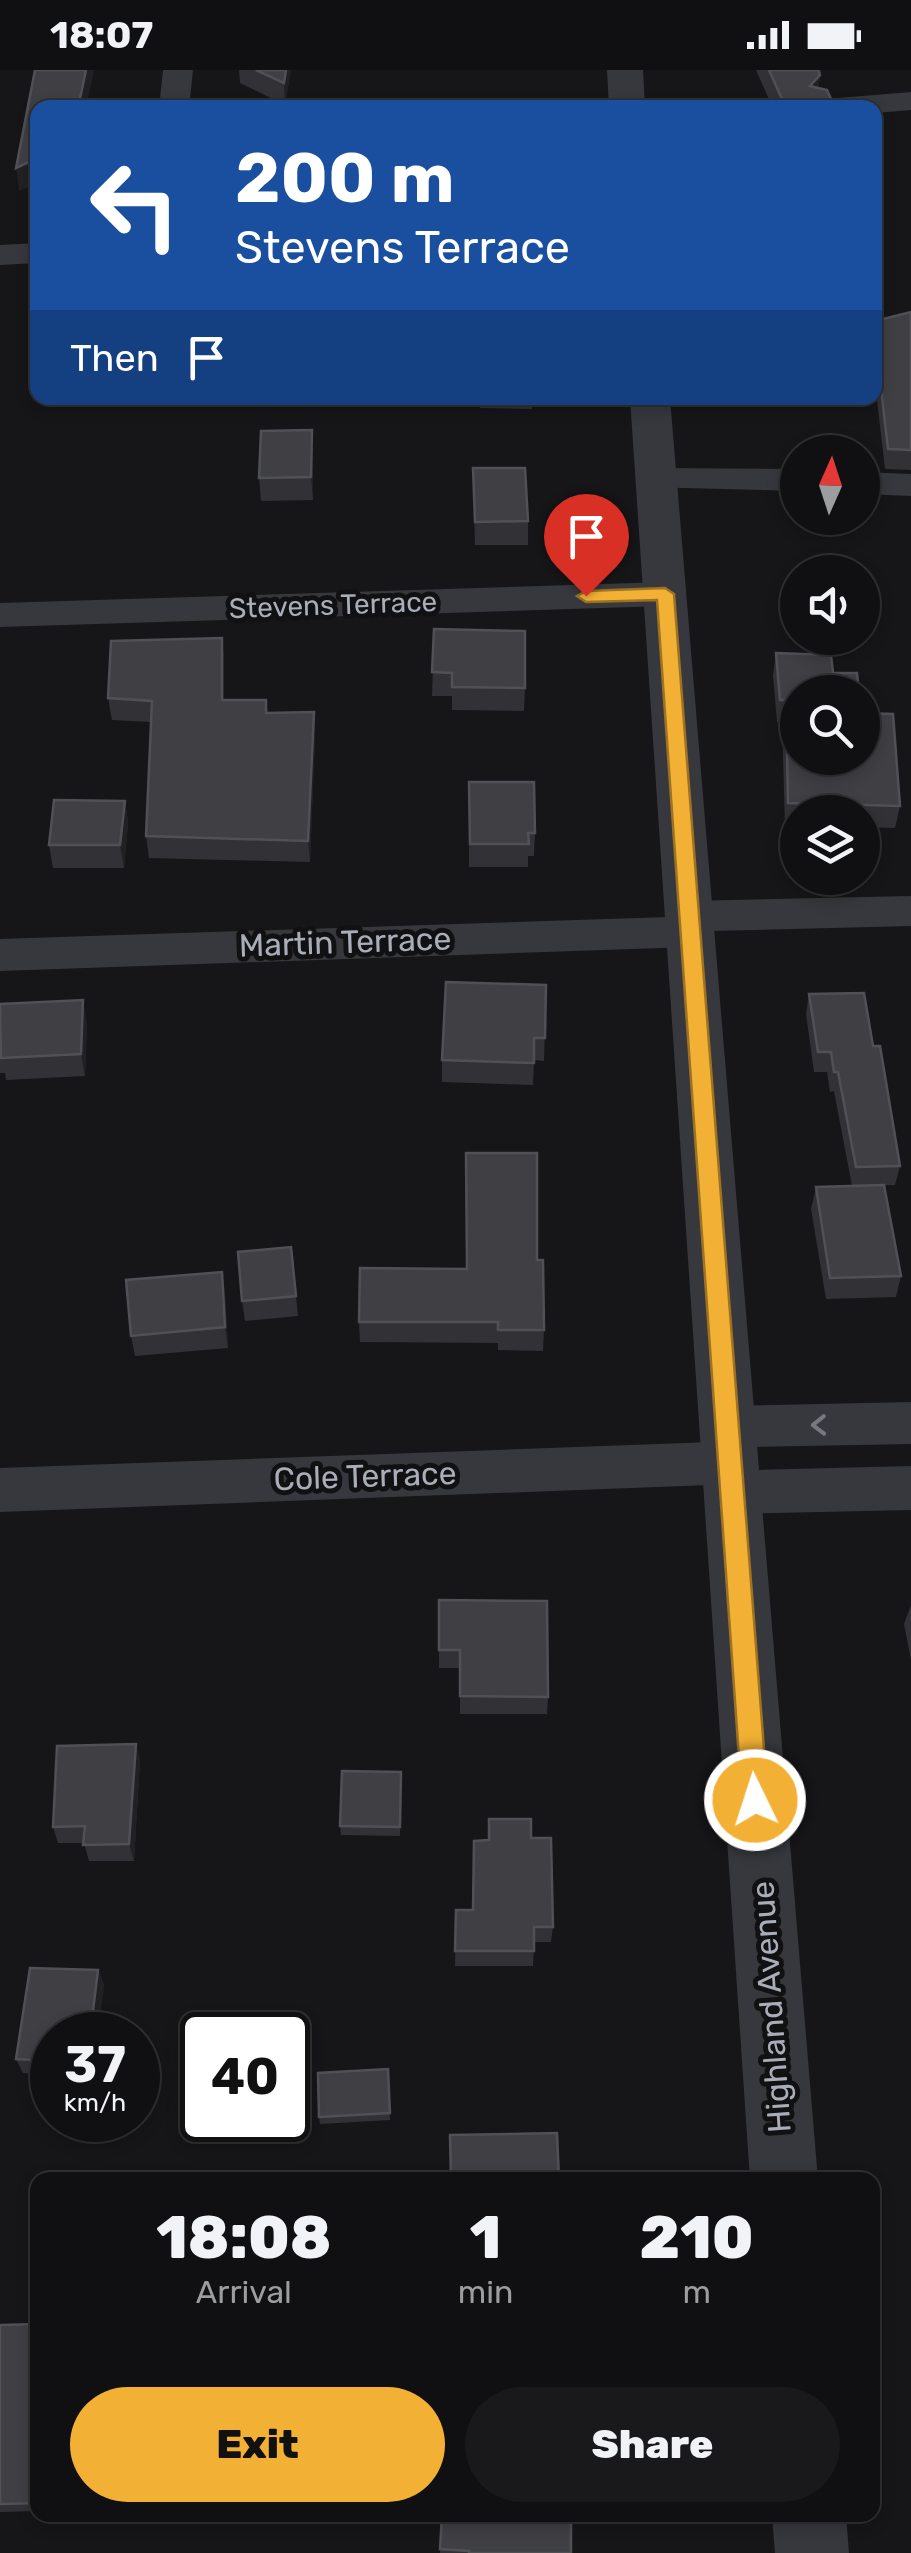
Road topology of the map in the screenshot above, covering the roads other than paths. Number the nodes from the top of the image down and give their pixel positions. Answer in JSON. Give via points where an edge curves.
{"nodes":[{"id":1,"x":178,"y":70,"type":"edge"},
{"id":2,"x":625,"y":70,"type":"edge"},
{"id":3,"x":175,"y":100,"type":"edge"},
{"id":4,"x":627,"y":100,"type":"edge"},
{"id":5,"x":911,"y":101,"type":"edge"},
{"id":6,"x":882,"y":103,"type":"edge"},
{"id":7,"x":30,"y":253,"type":"edge"},
{"id":8,"x":0,"y":255,"type":"edge"},
{"id":9,"x":651,"y":405,"type":"edge"},
{"id":10,"x":656,"y":479,"type":"junction"},
{"id":11,"x":780,"y":480,"type":"edge"},
{"id":12,"x":880,"y":484,"type":"edge"},
{"id":13,"x":911,"y":485,"type":"edge"},
{"id":14,"x":665,"y":594,"type":"junction"},
{"id":15,"x":0,"y":615,"type":"edge"},
{"id":16,"x":911,"y":910,"type":"edge"},
{"id":17,"x":690,"y":924,"type":"junction"},
{"id":18,"x":0,"y":955,"type":"edge"},
{"id":19,"x":911,"y":1423,"type":"edge"},
{"id":20,"x":729,"y":1461,"type":"junction"},
{"id":21,"x":911,"y":1488,"type":"edge"},
{"id":22,"x":0,"y":1490,"type":"edge"},
{"id":23,"x":783,"y":2172,"type":"edge"},
{"id":24,"x":810,"y":2522,"type":"edge"},
{"id":25,"x":812,"y":2553,"type":"edge"}],
"edges":[{"from":1,"to":3,"type":"street"},
{"from":2,"to":4,"type":"street"},
{"from":5,"to":6,"type":"street"},
{"from":7,"to":8,"type":"street"},
{"from":9,"to":10,"type":"street","name":"Highland Avenue"},
{"from":10,"to":11,"type":"street"},
{"from":10,"to":14,"type":"street","name":"Highland Avenue"},
{"from":12,"to":13,"type":"street"},
{"from":14,"to":15,"type":"street","name":"Stevens Terrace"},
{"from":14,"to":17,"type":"street","name":"Highland Avenue"},
{"from":16,"to":17,"type":"street","name":"Martin Terrace"},
{"from":17,"to":18,"type":"street","name":"Martin Terrace"},
{"from":17,"to":20,"type":"street","name":"Highland Avenue"},
{"from":19,"to":20,"type":"street","name":"Cole Terrace","one_way":true},
{"from":20,"to":21,"type":"street","name":"Cole Terrace"},
{"from":20,"to":22,"type":"street","name":"Cole Terrace"},
{"from":20,"to":23,"type":"street","name":"Highland Avenue"},
{"from":24,"to":25,"type":"street"}]}
